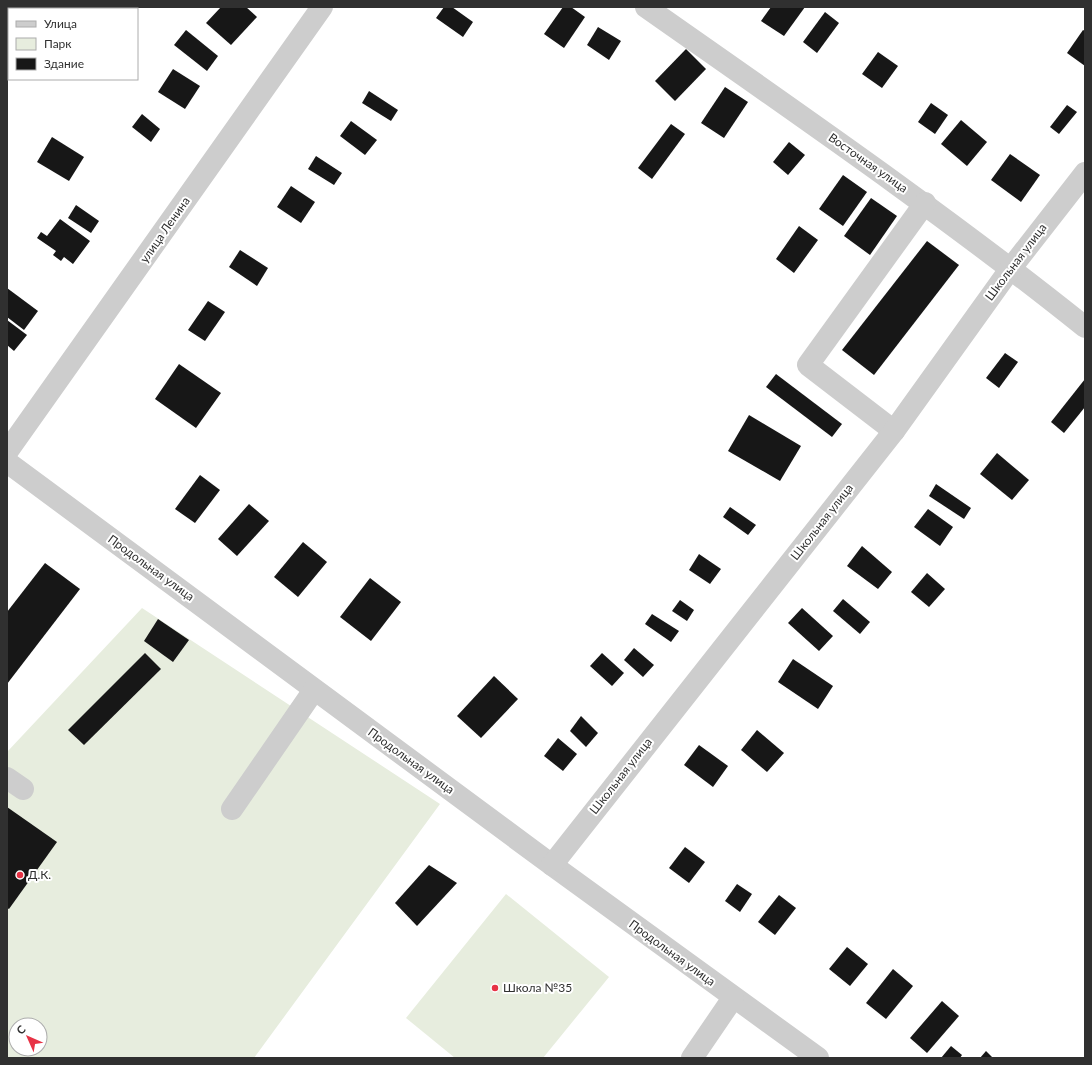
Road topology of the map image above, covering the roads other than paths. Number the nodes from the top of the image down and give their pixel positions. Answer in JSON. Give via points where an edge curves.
{"nodes":[{"id":1,"x":322,"y":7,"type":"edge"},
{"id":2,"x":646,"y":7,"type":"edge"},
{"id":3,"x":1085,"y":173,"type":"edge"},
{"id":4,"x":925,"y":203,"type":"junction"},
{"id":5,"x":1011,"y":268,"type":"junction"},
{"id":6,"x":1085,"y":327,"type":"edge"},
{"id":7,"x":894,"y":431,"type":"junction"},
{"id":8,"x":7,"y":452,"type":"edge"},
{"id":9,"x":7,"y":462,"type":"edge"},
{"id":10,"x":314,"y":690,"type":"junction"},
{"id":11,"x":232,"y":809,"type":"dead end"},
{"id":12,"x":552,"y":865,"type":"junction"},
{"id":13,"x":733,"y":998,"type":"junction"},
{"id":14,"x":692,"y":1058,"type":"edge"},
{"id":15,"x":818,"y":1058,"type":"edge"}],
"edges":[{"from":1,"to":8,"type":"street","name":"улица Ленина"},
{"from":2,"to":4,"type":"street","name":"Восточная улица"},
{"from":3,"to":5,"type":"street","name":"Школьная улица"},
{"from":4,"to":5,"type":"street","name":"Восточная улица"},
{"from":4,"to":7,"type":"street","via":[[808,365]]},
{"from":5,"to":6,"type":"street","name":"Восточная улица"},
{"from":5,"to":7,"type":"street","name":"Школьная улица"},
{"from":7,"to":12,"type":"street","name":"Школьная улица"},
{"from":9,"to":10,"type":"street","name":"Продольная улица"},
{"from":10,"to":11,"type":"street"},
{"from":10,"to":12,"type":"street","name":"Продольная улица"},
{"from":12,"to":13,"type":"street","name":"Продольная улица"},
{"from":13,"to":14,"type":"street"},
{"from":13,"to":15,"type":"street","name":"Продольная улица"}]}
